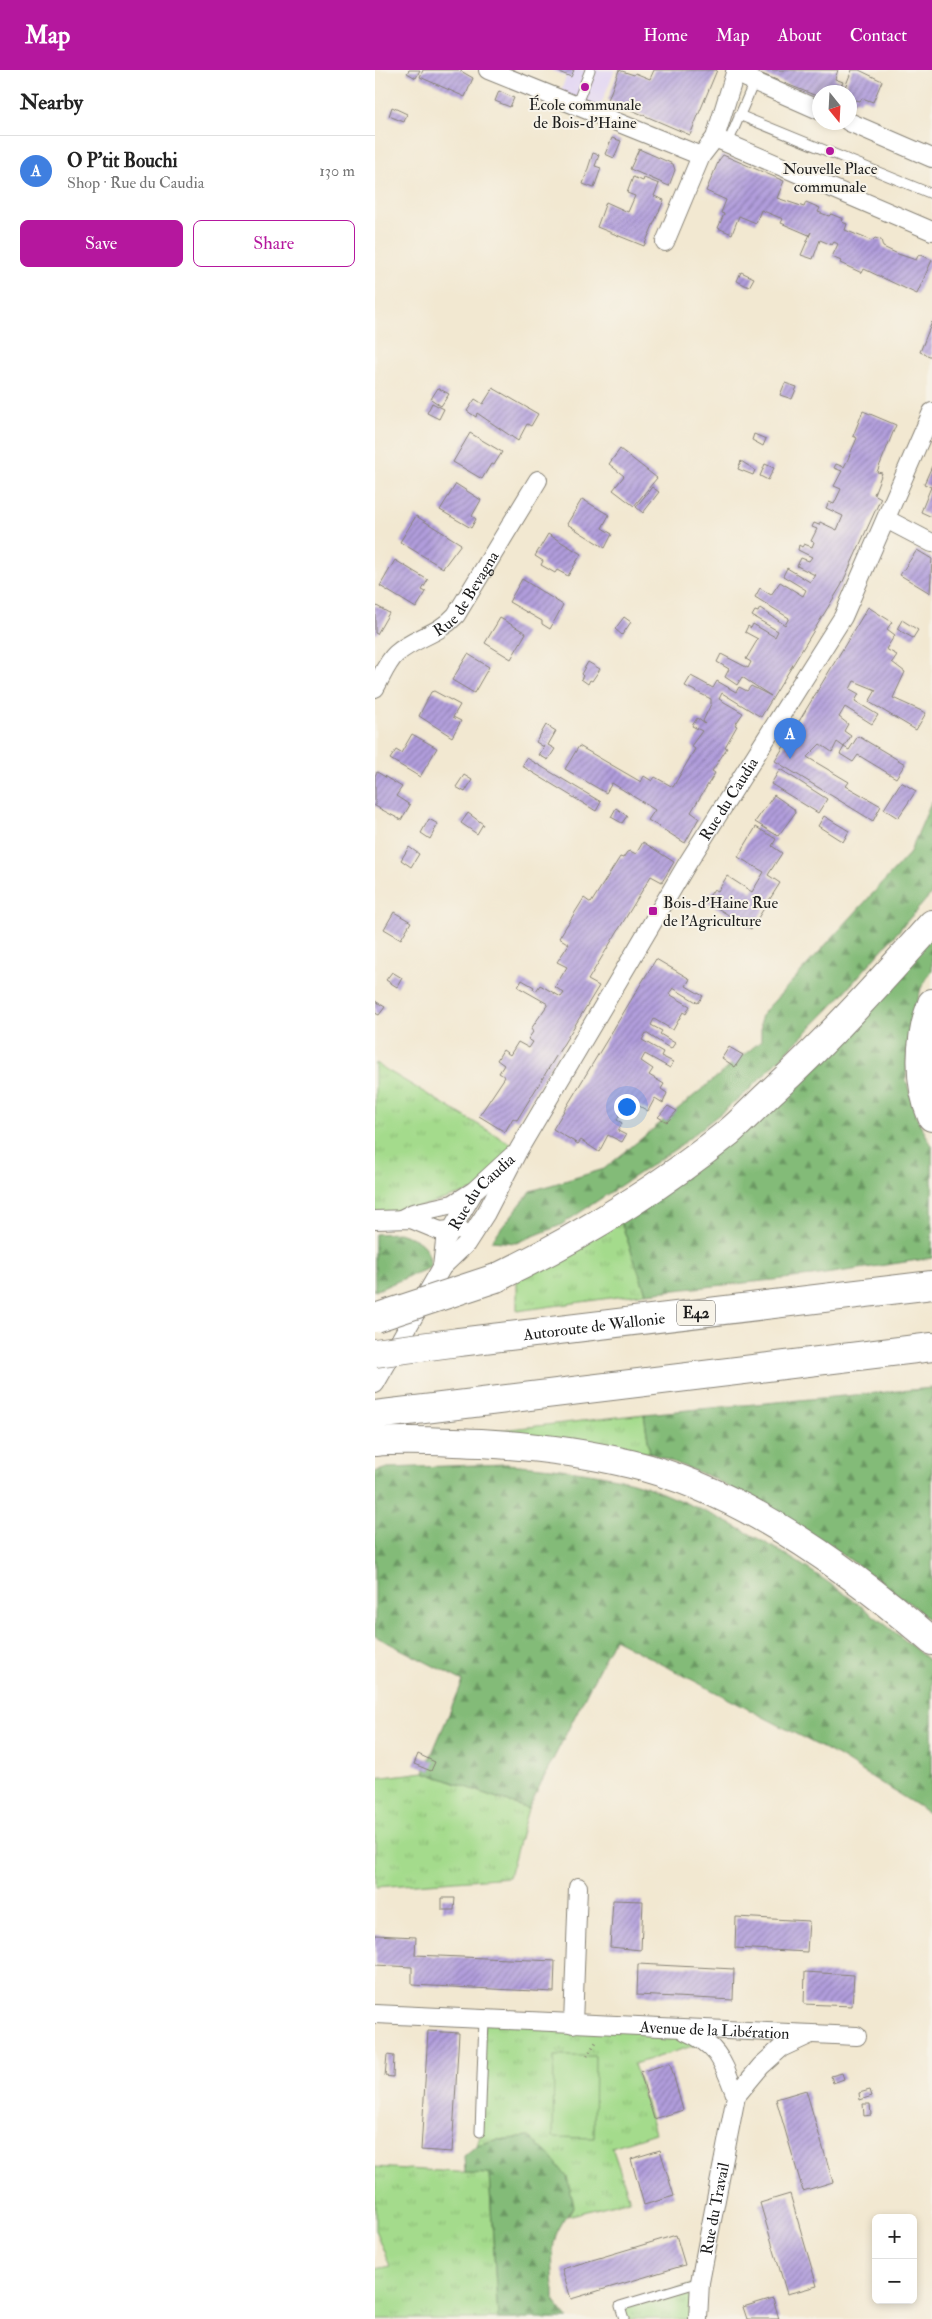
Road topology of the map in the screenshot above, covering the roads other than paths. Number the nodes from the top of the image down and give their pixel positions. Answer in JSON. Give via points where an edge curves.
{"nodes":[{"id":1,"x":488,"y":70,"type":"edge"},
{"id":2,"x":590,"y":70,"type":"edge"},
{"id":3,"x":736,"y":72,"type":"edge"},
{"id":4,"x":753,"y":82,"type":"junction"},
{"id":5,"x":576,"y":106,"type":"junction"},
{"id":6,"x":812,"y":107,"type":"edge"},
{"id":7,"x":739,"y":115,"type":"junction"},
{"id":8,"x":857,"y":125,"type":"edge"},
{"id":9,"x":721,"y":141,"type":"junction"},
{"id":10,"x":701,"y":156,"type":"junction"},
{"id":11,"x":932,"y":158,"type":"edge"},
{"id":12,"x":932,"y":194,"type":"edge"},
{"id":13,"x":932,"y":231,"type":"edge"},
{"id":14,"x":665,"y":242,"type":"dead end"},
{"id":15,"x":932,"y":412,"type":"edge"},
{"id":16,"x":538,"y":480,"type":"dead end"},
{"id":17,"x":887,"y":519,"type":"junction"},
{"id":18,"x":932,"y":543,"type":"edge"},
{"id":19,"x":375,"y":688,"type":"edge"},
{"id":20,"x":932,"y":924,"type":"edge"},
{"id":21,"x":932,"y":1003,"type":"edge"},
{"id":22,"x":932,"y":1117,"type":"edge"},
{"id":23,"x":519,"y":1149,"type":"junction"},
{"id":24,"x":475,"y":1190,"type":"junction"},
{"id":25,"x":442,"y":1208,"type":"junction"},
{"id":26,"x":486,"y":1213,"type":"junction"},
{"id":27,"x":401,"y":1219,"type":"junction"},
{"id":28,"x":375,"y":1220,"type":"edge"},
{"id":29,"x":421,"y":1224,"type":"junction"},
{"id":30,"x":459,"y":1224,"type":"junction"},
{"id":31,"x":466,"y":1244,"type":"junction"},
{"id":32,"x":443,"y":1260,"type":"junction"},
{"id":33,"x":932,"y":1285,"type":"edge"},
{"id":34,"x":375,"y":1318,"type":"edge"},
{"id":35,"x":932,"y":1346,"type":"edge"},
{"id":36,"x":375,"y":1353,"type":"edge"},
{"id":37,"x":375,"y":1384,"type":"edge"},
{"id":38,"x":375,"y":1415,"type":"edge"},
{"id":39,"x":375,"y":1442,"type":"edge"},
{"id":40,"x":932,"y":1641,"type":"edge"},
{"id":41,"x":578,"y":1887,"type":"dead end"},
{"id":42,"x":375,"y":2014,"type":"edge"},
{"id":43,"x":484,"y":2020,"type":"junction"},
{"id":44,"x":573,"y":2024,"type":"junction"},
{"id":45,"x":681,"y":2028,"type":"junction"},
{"id":46,"x":812,"y":2034,"type":"junction"},
{"id":47,"x":857,"y":2036,"type":"dead end"},
{"id":48,"x":736,"y":2096,"type":"junction"},
{"id":49,"x":480,"y":2132,"type":"dead end"},
{"id":50,"x":700,"y":2282,"type":"junction"},
{"id":51,"x":624,"y":2319,"type":"edge"},
{"id":52,"x":699,"y":2319,"type":"edge"}],
"edges":[{"from":1,"to":5,"type":"street"},
{"from":2,"to":5,"type":"lane"},
{"from":3,"to":4,"type":"street"},
{"from":3,"to":9,"type":"street"},
{"from":4,"to":6,"type":"street"},
{"from":4,"to":7,"type":"lane"},
{"from":5,"to":10,"type":"street"},
{"from":7,"to":9,"type":"lane"},
{"from":7,"to":12,"type":"lane"},
{"from":8,"to":11,"type":"street"},
{"from":9,"to":10,"type":"street"},
{"from":9,"to":13,"type":"street"},
{"from":10,"to":14,"type":"street"},
{"from":15,"to":17,"type":"street","name":"Rue du Caudia"},
{"from":16,"to":19,"type":"street","name":"Rue de Bevagna","via":[[457,615],[437,632],[407,646],[395,656]]},
{"from":17,"to":18,"type":"street"},
{"from":17,"to":23,"type":"street","name":"Rue du Caudia","via":[[843,617],[687,864]]},
{"from":20,"to":34,"type":"highway","bridge":true,"via":[[850,1016],[729,1131],[664,1180],[599,1224],[536,1259],[496,1278]]},
{"from":21,"to":22,"type":"highway","via":[[925,1020],[920,1064]]},
{"from":23,"to":24,"type":"street","name":"Rue du Caudia"},
{"from":23,"to":26,"type":"street","name":"Rue du Caudia"},
{"from":24,"to":25,"type":"street"},
{"from":24,"to":30,"type":"street","name":"Rue du Caudia"},
{"from":25,"to":27,"type":"street","via":[[413,1213]]},
{"from":25,"to":30,"type":"street","via":[[457,1211]]},
{"from":26,"to":30,"type":"street"},
{"from":26,"to":31,"type":"street","name":"Rue du Caudia"},
{"from":27,"to":28,"type":"street"},
{"from":27,"to":29,"type":"street"},
{"from":29,"to":30,"type":"street","via":[[440,1232]]},
{"from":29,"to":32,"type":"street","via":[[437,1240]]},
{"from":30,"to":31,"type":"street","via":[[468,1234]]},
{"from":30,"to":32,"type":"street","name":"Rue du Caudia","via":[[445,1241]]},
{"from":31,"to":32,"type":"street","name":"Rue du Caudia"},
{"from":32,"to":37,"type":"street","name":"Rue du Caudia"},
{"from":33,"to":36,"type":"highway","name":"Autoroute de Wallonie","number":"E42","bridge":true},
{"from":35,"to":38,"type":"highway"},
{"from":39,"to":40,"type":"highway","via":[[403,1439],[502,1444],[571,1452],[632,1464],[695,1485],[750,1512],[827,1558]]},
{"from":41,"to":44,"type":"street"},
{"from":42,"to":43,"type":"street","name":"Avenue de la Libération"},
{"from":43,"to":44,"type":"street","name":"Avenue de la Libération"},
{"from":43,"to":49,"type":"lane"},
{"from":44,"to":45,"type":"street","name":"Avenue de la Libération"},
{"from":45,"to":46,"type":"street","name":"Avenue de la Libération"},
{"from":45,"to":48,"type":"street","via":[[701,2037],[718,2053]]},
{"from":46,"to":47,"type":"street","name":"Avenue de la Libération"},
{"from":46,"to":48,"type":"street","name":"Rue du Travail","via":[[781,2048]]},
{"from":48,"to":50,"type":"street","name":"Rue du Travail"},
{"from":50,"to":51,"type":"lane","via":[[620,2306]]},
{"from":50,"to":52,"type":"street","name":"Rue du Travail"}]}
